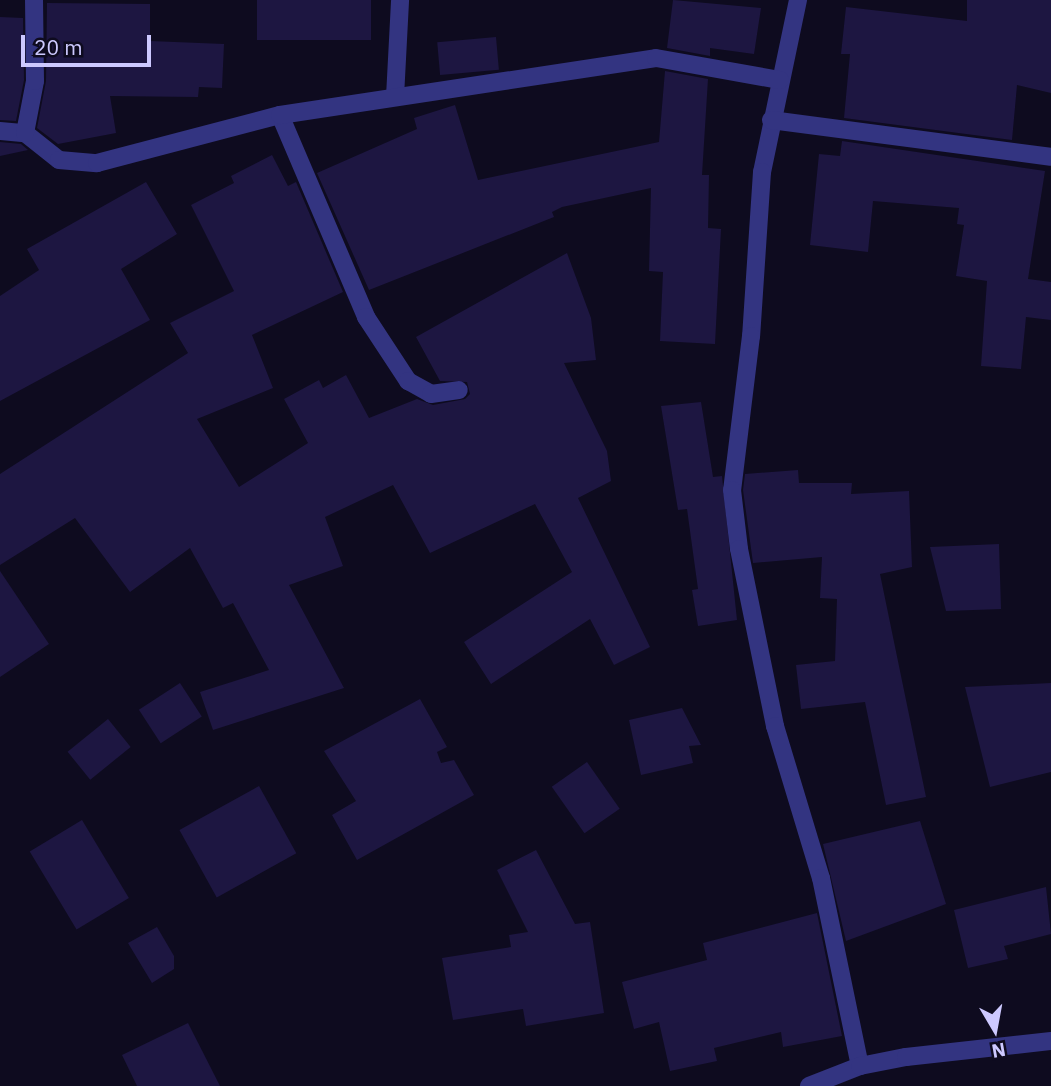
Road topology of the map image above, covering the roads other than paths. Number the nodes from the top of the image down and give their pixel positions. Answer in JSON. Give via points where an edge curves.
{"nodes":[{"id":1,"x":34,"y":0,"type":"edge"},
{"id":2,"x":400,"y":0,"type":"edge"},
{"id":3,"x":798,"y":0,"type":"edge"},
{"id":4,"x":780,"y":79,"type":"junction"},
{"id":5,"x":395,"y":97,"type":"junction"},
{"id":6,"x":280,"y":115,"type":"junction"},
{"id":7,"x":771,"y":120,"type":"junction"},
{"id":8,"x":0,"y":131,"type":"edge"},
{"id":9,"x":25,"y":133,"type":"junction"},
{"id":10,"x":1051,"y":157,"type":"edge"},
{"id":11,"x":459,"y":390,"type":"dead end"},
{"id":12,"x":1051,"y":1041,"type":"edge"},
{"id":13,"x":860,"y":1066,"type":"junction"},
{"id":14,"x":809,"y":1086,"type":"edge"}],
"edges":[{"from":1,"to":9,"type":"street","via":[[36,81]]},
{"from":2,"to":5,"type":"street"},
{"from":3,"to":4,"type":"street"},
{"from":4,"to":5,"type":"street","via":[[656,58]]},
{"from":4,"to":7,"type":"street"},
{"from":5,"to":6,"type":"street"},
{"from":6,"to":9,"type":"street","via":[[97,163],[58,160]]},
{"from":6,"to":11,"type":"street","via":[[366,317],[408,380],[431,394]]},
{"from":7,"to":10,"type":"street"},
{"from":7,"to":13,"type":"street","via":[[762,172],[751,336],[734,453],[734,520],[775,726],[821,878]]},
{"from":8,"to":9,"type":"street"},
{"from":12,"to":13,"type":"street"},
{"from":13,"to":14,"type":"street"}]}
